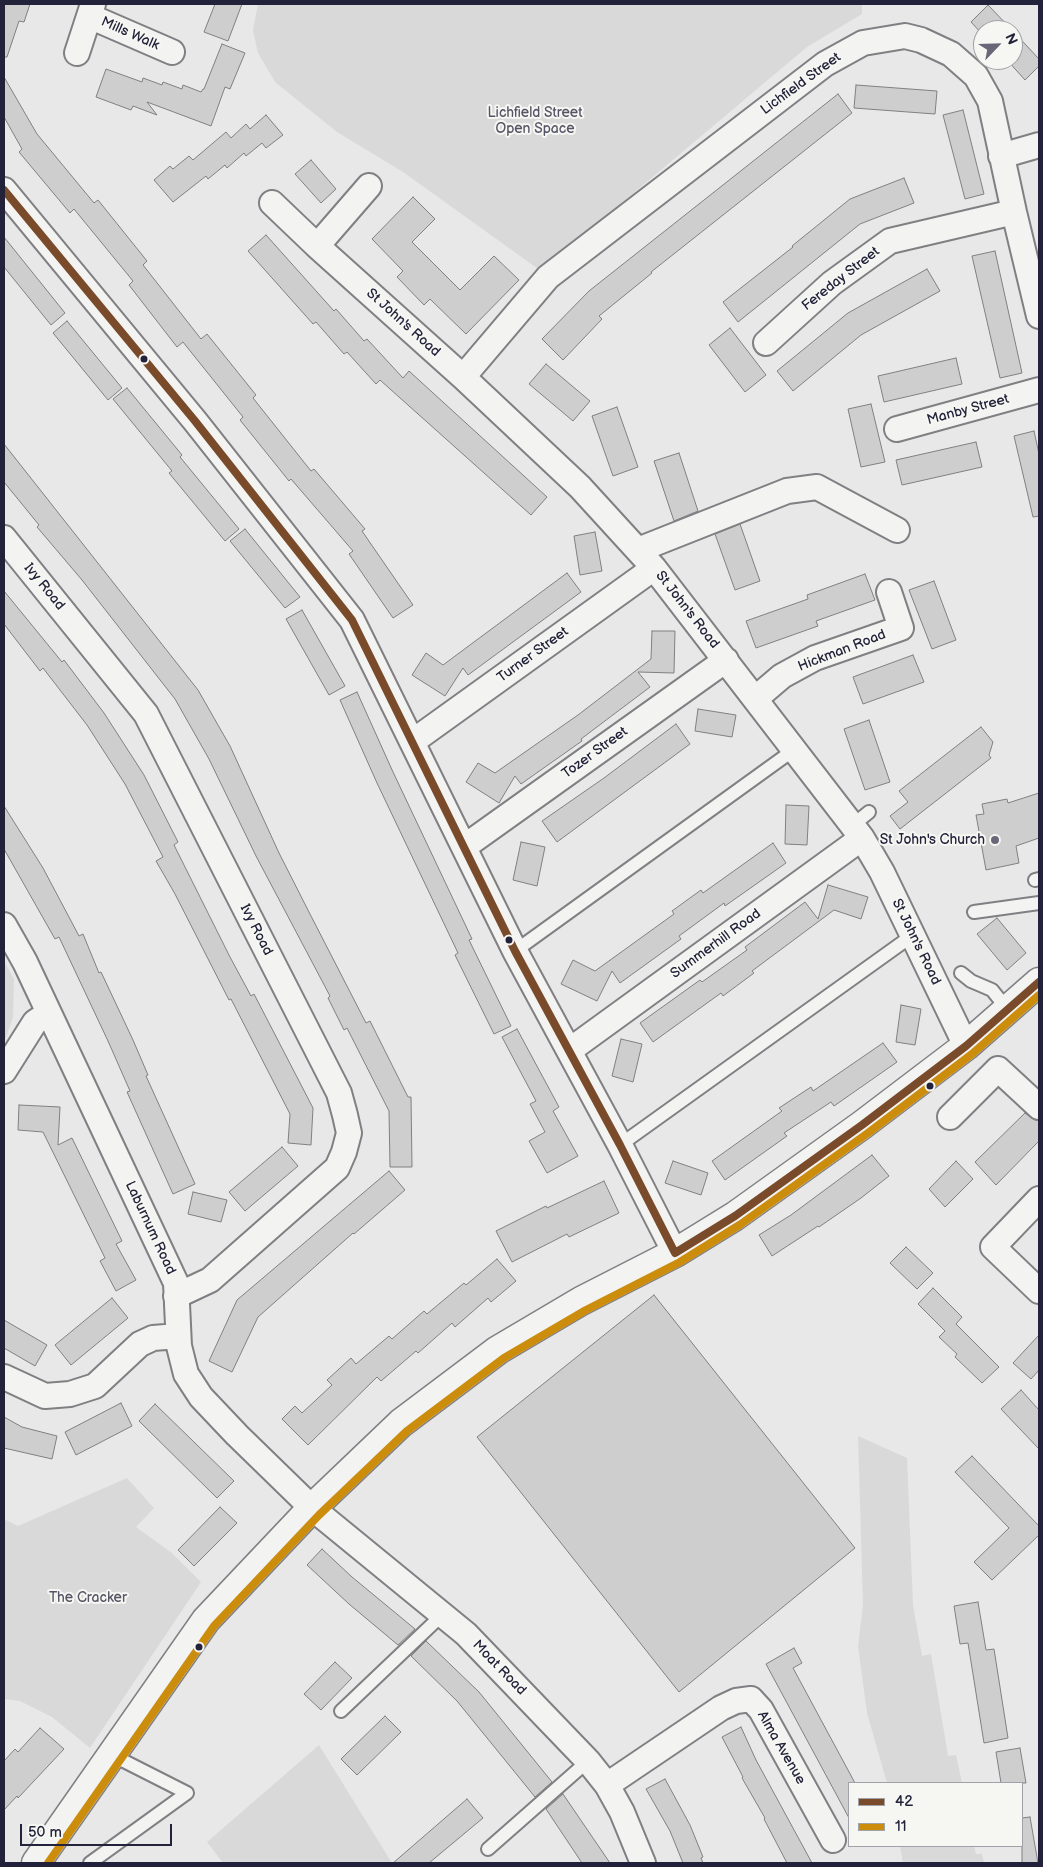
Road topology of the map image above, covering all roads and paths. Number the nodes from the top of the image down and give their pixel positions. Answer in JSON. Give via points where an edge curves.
{"nodes":[{"id":1,"x":91,"y":10,"type":"edge"},
{"id":2,"x":172,"y":52,"type":"dead end"},
{"id":3,"x":77,"y":54,"type":"dead end"},
{"id":4,"x":1039,"y":144,"type":"edge"},
{"id":5,"x":1002,"y":156,"type":"junction"},
{"id":6,"x":370,"y":186,"type":"dead end"},
{"id":7,"x":4,"y":190,"type":"edge"},
{"id":8,"x":272,"y":203,"type":"dead end"},
{"id":9,"x":1014,"y":212,"type":"junction"},
{"id":10,"x":317,"y":246,"type":"junction"},
{"id":11,"x":1039,"y":316,"type":"edge"},
{"id":12,"x":766,"y":343,"type":"dead end"},
{"id":13,"x":463,"y":377,"type":"junction"},
{"id":14,"x":1039,"y":390,"type":"edge"},
{"id":15,"x":897,"y":429,"type":"dead end"},
{"id":16,"x":897,"y":530,"type":"dead end"},
{"id":17,"x":4,"y":538,"type":"edge"},
{"id":18,"x":638,"y":550,"type":"junction"},
{"id":19,"x":654,"y":568,"type":"junction"},
{"id":20,"x":889,"y":592,"type":"dead end"},
{"id":21,"x":726,"y":660,"type":"junction"},
{"id":22,"x":755,"y":699,"type":"junction"},
{"id":23,"x":412,"y":742,"type":"junction"},
{"id":24,"x":795,"y":749,"type":"junction"},
{"id":25,"x":861,"y":825,"type":"junction"},
{"id":26,"x":464,"y":847,"type":"junction"},
{"id":27,"x":1039,"y":903,"type":"edge"},
{"id":28,"x":974,"y":912,"type":"dead end"},
{"id":29,"x":4,"y":925,"type":"edge"},
{"id":30,"x":913,"y":936,"type":"junction"},
{"id":31,"x":514,"y":951,"type":"junction"},
{"id":32,"x":961,"y":973,"type":"dead end"},
{"id":33,"x":1039,"y":982,"type":"edge"},
{"id":34,"x":1008,"y":1010,"type":"junction"},
{"id":35,"x":49,"y":1013,"type":"junction"},
{"id":36,"x":966,"y":1046,"type":"junction"},
{"id":37,"x":570,"y":1050,"type":"junction"},
{"id":38,"x":4,"y":1071,"type":"edge"},
{"id":39,"x":1039,"y":1107,"type":"edge"},
{"id":40,"x":950,"y":1117,"type":"dead end"},
{"id":41,"x":620,"y":1145,"type":"junction"},
{"id":42,"x":1039,"y":1199,"type":"edge"},
{"id":43,"x":675,"y":1253,"type":"junction"},
{"id":44,"x":1039,"y":1291,"type":"edge"},
{"id":45,"x":176,"y":1296,"type":"junction"},
{"id":46,"x":178,"y":1336,"type":"junction"},
{"id":47,"x":4,"y":1377,"type":"edge"},
{"id":48,"x":312,"y":1508,"type":"junction"},
{"id":49,"x":442,"y":1615,"type":"junction"},
{"id":50,"x":341,"y":1711,"type":"dead end"},
{"id":51,"x":112,"y":1755,"type":"junction"},
{"id":52,"x":588,"y":1761,"type":"junction"},
{"id":53,"x":607,"y":1785,"type":"junction"},
{"id":54,"x":833,"y":1840,"type":"dead end"},
{"id":55,"x":488,"y":1849,"type":"dead end"},
{"id":56,"x":36,"y":1863,"type":"edge"},
{"id":57,"x":90,"y":1863,"type":"edge"},
{"id":58,"x":643,"y":1863,"type":"edge"}],
"edges":[{"from":1,"to":2,"type":"street","name":"Mills Walk"},
{"from":1,"to":3,"type":"street"},
{"from":4,"to":5,"type":"street"},
{"from":5,"to":9,"type":"street","name":"Lichfield Street"},
{"from":5,"to":13,"type":"street","name":"Lichfield Street","via":[[990,101],[976,76],[951,54],[905,36],[863,43],[825,64],[548,277]]},
{"from":6,"to":10,"type":"street"},
{"from":7,"to":23,"type":"street","via":[[196,421],[352,620]]},
{"from":8,"to":10,"type":"street","name":"St John's Road"},
{"from":9,"to":11,"type":"street","name":"Lichfield Street"},
{"from":9,"to":12,"type":"street","name":"Fereday Street","via":[[890,241],[832,283]]},
{"from":10,"to":13,"type":"street","name":"St John's Road"},
{"from":13,"to":18,"type":"street","name":"St John's Road","via":[[580,488]]},
{"from":14,"to":15,"type":"street","name":"Manby Street"},
{"from":16,"to":18,"type":"street","via":[[817,487],[787,491]]},
{"from":17,"to":45,"type":"street","name":"Ivy Road","via":[[146,714],[339,1093],[346,1115],[349,1134],[337,1168],[210,1280]]},
{"from":18,"to":19,"type":"street","name":"St John's Road"},
{"from":19,"to":21,"type":"street","name":"St John's Road"},
{"from":19,"to":23,"type":"street","name":"Turner Street"},
{"from":20,"to":22,"type":"street","name":"Hickman Road","via":[[901,628],[815,658],[782,676]]},
{"from":21,"to":22,"type":"street","name":"St John's Road"},
{"from":21,"to":26,"type":"street","name":"Tozer Street"},
{"from":22,"to":24,"type":"street","name":"St John's Road"},
{"from":23,"to":26,"type":"street"},
{"from":24,"to":25,"type":"street","name":"St John's Road"},
{"from":24,"to":31,"type":"lane"},
{"from":25,"to":30,"type":"street","name":"St John's Road"},
{"from":25,"to":37,"type":"street","name":"Summerhill Road"},
{"from":26,"to":31,"type":"street"},
{"from":27,"to":28,"type":"lane"},
{"from":29,"to":35,"type":"street","name":"Laburnum Road"},
{"from":30,"to":36,"type":"street","name":"St John's Road"},
{"from":30,"to":41,"type":"lane"},
{"from":31,"to":37,"type":"street"},
{"from":32,"to":34,"type":"lane","via":[[992,990]]},
{"from":33,"to":34,"type":"main road"},
{"from":34,"to":36,"type":"main road"},
{"from":35,"to":38,"type":"street","via":[[36,1022]]},
{"from":35,"to":45,"type":"street","name":"Laburnum Road","via":[[176,1283]]},
{"from":36,"to":43,"type":"main road","via":[[735,1216]]},
{"from":37,"to":41,"type":"street"},
{"from":39,"to":40,"type":"street","via":[[998,1069]]},
{"from":41,"to":43,"type":"street"},
{"from":42,"to":44,"type":"street","via":[[993,1247]]},
{"from":43,"to":48,"type":"main road","via":[[581,1301],[498,1350],[401,1423]]},
{"from":45,"to":46,"type":"street","name":"Laburnum Road"},
{"from":46,"to":47,"type":"street","via":[[152,1338],[140,1344],[95,1386],[70,1394],[45,1396]]},
{"from":46,"to":48,"type":"street","name":"Laburnum Road","via":[[186,1374],[201,1397]]},
{"from":48,"to":49,"type":"street","name":"Moat Road"},
{"from":48,"to":51,"type":"main road","via":[[206,1620]]},
{"from":49,"to":50,"type":"lane"},
{"from":49,"to":52,"type":"street","name":"Moat Road","via":[[466,1634]]},
{"from":51,"to":56,"type":"main road"},
{"from":51,"to":57,"type":"lane","via":[[187,1793]]},
{"from":52,"to":53,"type":"street","name":"Moat Road"},
{"from":52,"to":55,"type":"lane"},
{"from":53,"to":54,"type":"street","name":"Alma Avenue","via":[[721,1708],[751,1699]]},
{"from":53,"to":58,"type":"street","name":"Moat Road"}]}
